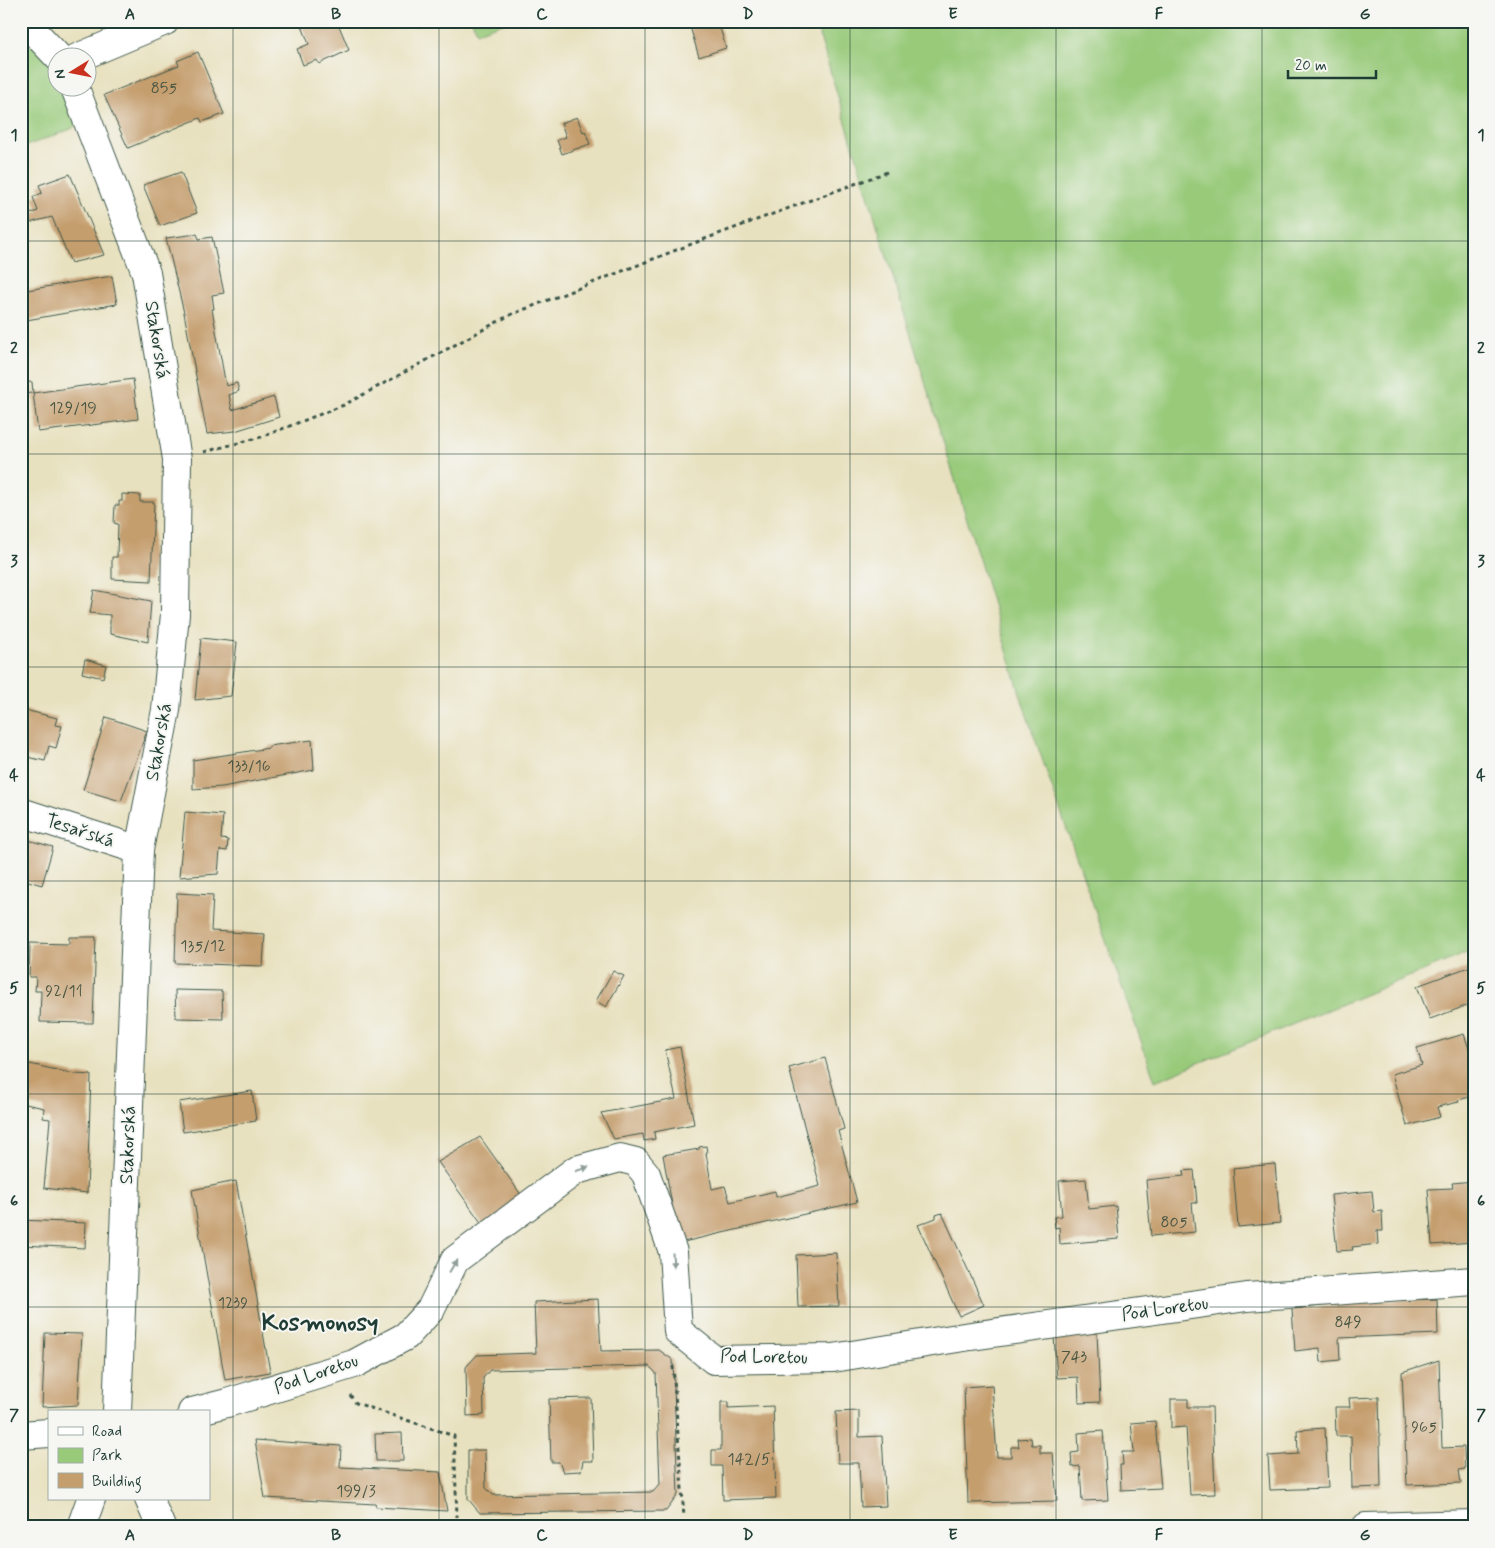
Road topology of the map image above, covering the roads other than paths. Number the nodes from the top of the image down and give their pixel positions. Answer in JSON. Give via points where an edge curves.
{"nodes":[{"id":1,"x":24,"y":21,"type":"edge"},
{"id":2,"x":165,"y":21,"type":"edge"},
{"id":3,"x":50,"y":48,"type":"edge"},
{"id":4,"x":98,"y":49,"type":"edge"},
{"id":5,"x":79,"y":98,"type":"edge"},
{"id":6,"x":21,"y":812,"type":"edge"},
{"id":7,"x":139,"y":850,"type":"junction"},
{"id":8,"x":1474,"y":1281,"type":"edge"},
{"id":9,"x":117,"y":1410,"type":"edge"},
{"id":10,"x":200,"y":1410,"type":"edge"},
{"id":11,"x":48,"y":1433,"type":"edge"},
{"id":12,"x":21,"y":1435,"type":"edge"},
{"id":13,"x":91,"y":1500,"type":"edge"},
{"id":14,"x":149,"y":1500,"type":"edge"},
{"id":15,"x":1474,"y":1524,"type":"edge"},
{"id":16,"x":81,"y":1527,"type":"edge"},
{"id":17,"x":161,"y":1527,"type":"edge"},
{"id":18,"x":1366,"y":1527,"type":"edge"}],
"edges":[{"from":1,"to":3,"type":"street"},
{"from":2,"to":4,"type":"street"},
{"from":5,"to":7,"type":"street","name":"Stakorská","via":[[146,273],[177,459],[174,614],[166,710]]},
{"from":6,"to":7,"type":"street","name":"Tesařská"},
{"from":7,"to":9,"type":"street","name":"Stakorská"},
{"from":10,"to":8,"type":"street","name":"Pod Loretou","one_way":true,"via":[[354,1364],[406,1336],[431,1309],[456,1260],[576,1170],[620,1158],[636,1162],[646,1174],[673,1252],[678,1331],[714,1360],[833,1358],[1247,1297]]},
{"from":11,"to":12,"type":"street"},
{"from":13,"to":16,"type":"street"},
{"from":14,"to":17,"type":"street"},
{"from":15,"to":18,"type":"street"}]}
